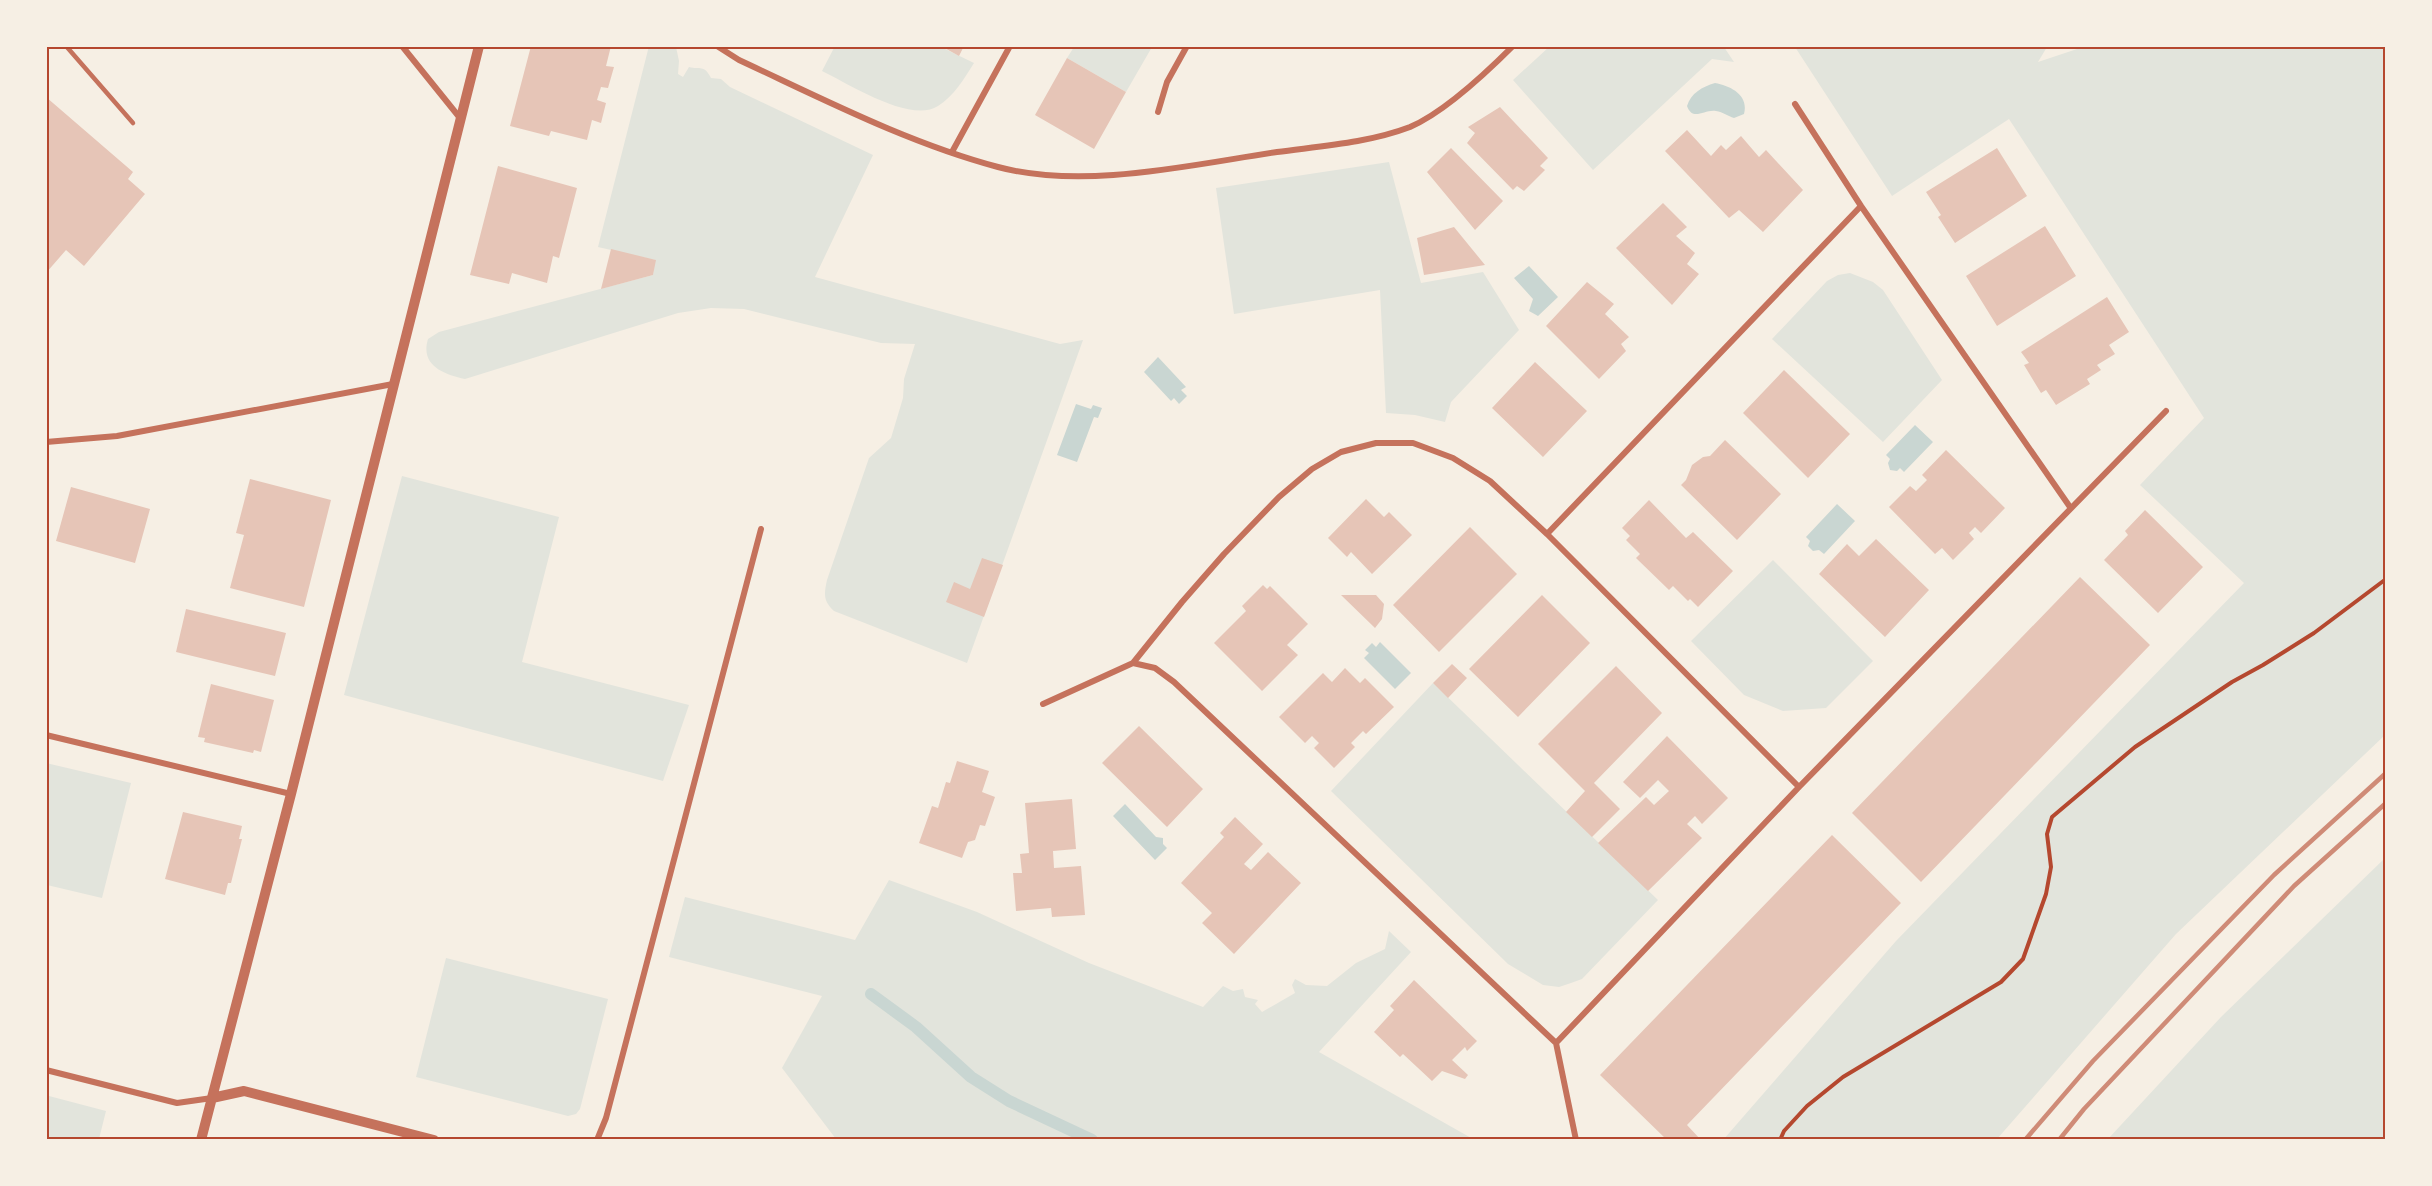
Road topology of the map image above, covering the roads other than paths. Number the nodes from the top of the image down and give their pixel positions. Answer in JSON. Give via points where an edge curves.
{"nodes":[{"id":1,"x":66,"y":46,"type":"edge"},
{"id":2,"x":402,"y":46,"type":"edge"},
{"id":3,"x":478,"y":46,"type":"edge"},
{"id":4,"x":717,"y":46,"type":"edge"},
{"id":5,"x":1010,"y":46,"type":"edge"},
{"id":6,"x":1187,"y":46,"type":"edge"},
{"id":7,"x":1513,"y":46,"type":"edge"},
{"id":8,"x":1795,"y":104,"type":"dead end"},
{"id":9,"x":1158,"y":112,"type":"dead end"},
{"id":10,"x":460,"y":118,"type":"junction"},
{"id":11,"x":133,"y":123,"type":"dead end"},
{"id":12,"x":952,"y":152,"type":"junction"},
{"id":13,"x":1861,"y":206,"type":"junction"},
{"id":14,"x":393,"y":384,"type":"junction"},
{"id":15,"x":2166,"y":411,"type":"dead end"},
{"id":16,"x":46,"y":442,"type":"edge"},
{"id":17,"x":2070,"y":507,"type":"junction"},
{"id":18,"x":761,"y":529,"type":"dead end"},
{"id":19,"x":1547,"y":534,"type":"junction"},
{"id":20,"x":1133,"y":663,"type":"junction"},
{"id":21,"x":1044,"y":704,"type":"dead end"},
{"id":22,"x":46,"y":735,"type":"edge"},
{"id":23,"x":1799,"y":787,"type":"junction"},
{"id":24,"x":291,"y":795,"type":"junction"},
{"id":25,"x":1556,"y":1042,"type":"junction"},
{"id":26,"x":46,"y":1070,"type":"edge"},
{"id":27,"x":212,"y":1098,"type":"junction"},
{"id":28,"x":201,"y":1140,"type":"edge"},
{"id":29,"x":434,"y":1140,"type":"edge"},
{"id":30,"x":597,"y":1140,"type":"edge"},
{"id":31,"x":1576,"y":1140,"type":"edge"}],
"edges":[{"from":1,"to":11,"type":"lane"},
{"from":2,"to":10,"type":"street"},
{"from":3,"to":10,"type":"street"},
{"from":4,"to":12,"type":"street","via":[[867,119]]},
{"from":5,"to":12,"type":"street"},
{"from":6,"to":9,"type":"street","via":[[1167,82]]},
{"from":7,"to":12,"type":"street","via":[[1449,103],[1411,126],[1369,139],[1172,168],[1048,177]]},
{"from":8,"to":13,"type":"street"},
{"from":10,"to":14,"type":"street"},
{"from":13,"to":17,"type":"street"},
{"from":13,"to":19,"type":"street"},
{"from":14,"to":16,"type":"street","via":[[117,436]]},
{"from":14,"to":24,"type":"street"},
{"from":15,"to":17,"type":"street"},
{"from":17,"to":23,"type":"street"},
{"from":18,"to":30,"type":"street"},
{"from":19,"to":20,"type":"street","via":[[1490,482],[1453,458],[1413,443],[1376,443],[1341,452],[1312,469],[1279,497],[1182,602]]},
{"from":19,"to":23,"type":"street"},
{"from":20,"to":21,"type":"street"},
{"from":20,"to":25,"type":"street","via":[[1155,668],[1174,682]]},
{"from":22,"to":24,"type":"street"},
{"from":23,"to":25,"type":"street"},
{"from":24,"to":27,"type":"street"},
{"from":25,"to":31,"type":"street"},
{"from":26,"to":27,"type":"street","via":[[177,1103]]},
{"from":27,"to":28,"type":"street"},
{"from":27,"to":29,"type":"street","via":[[244,1091]]}]}
